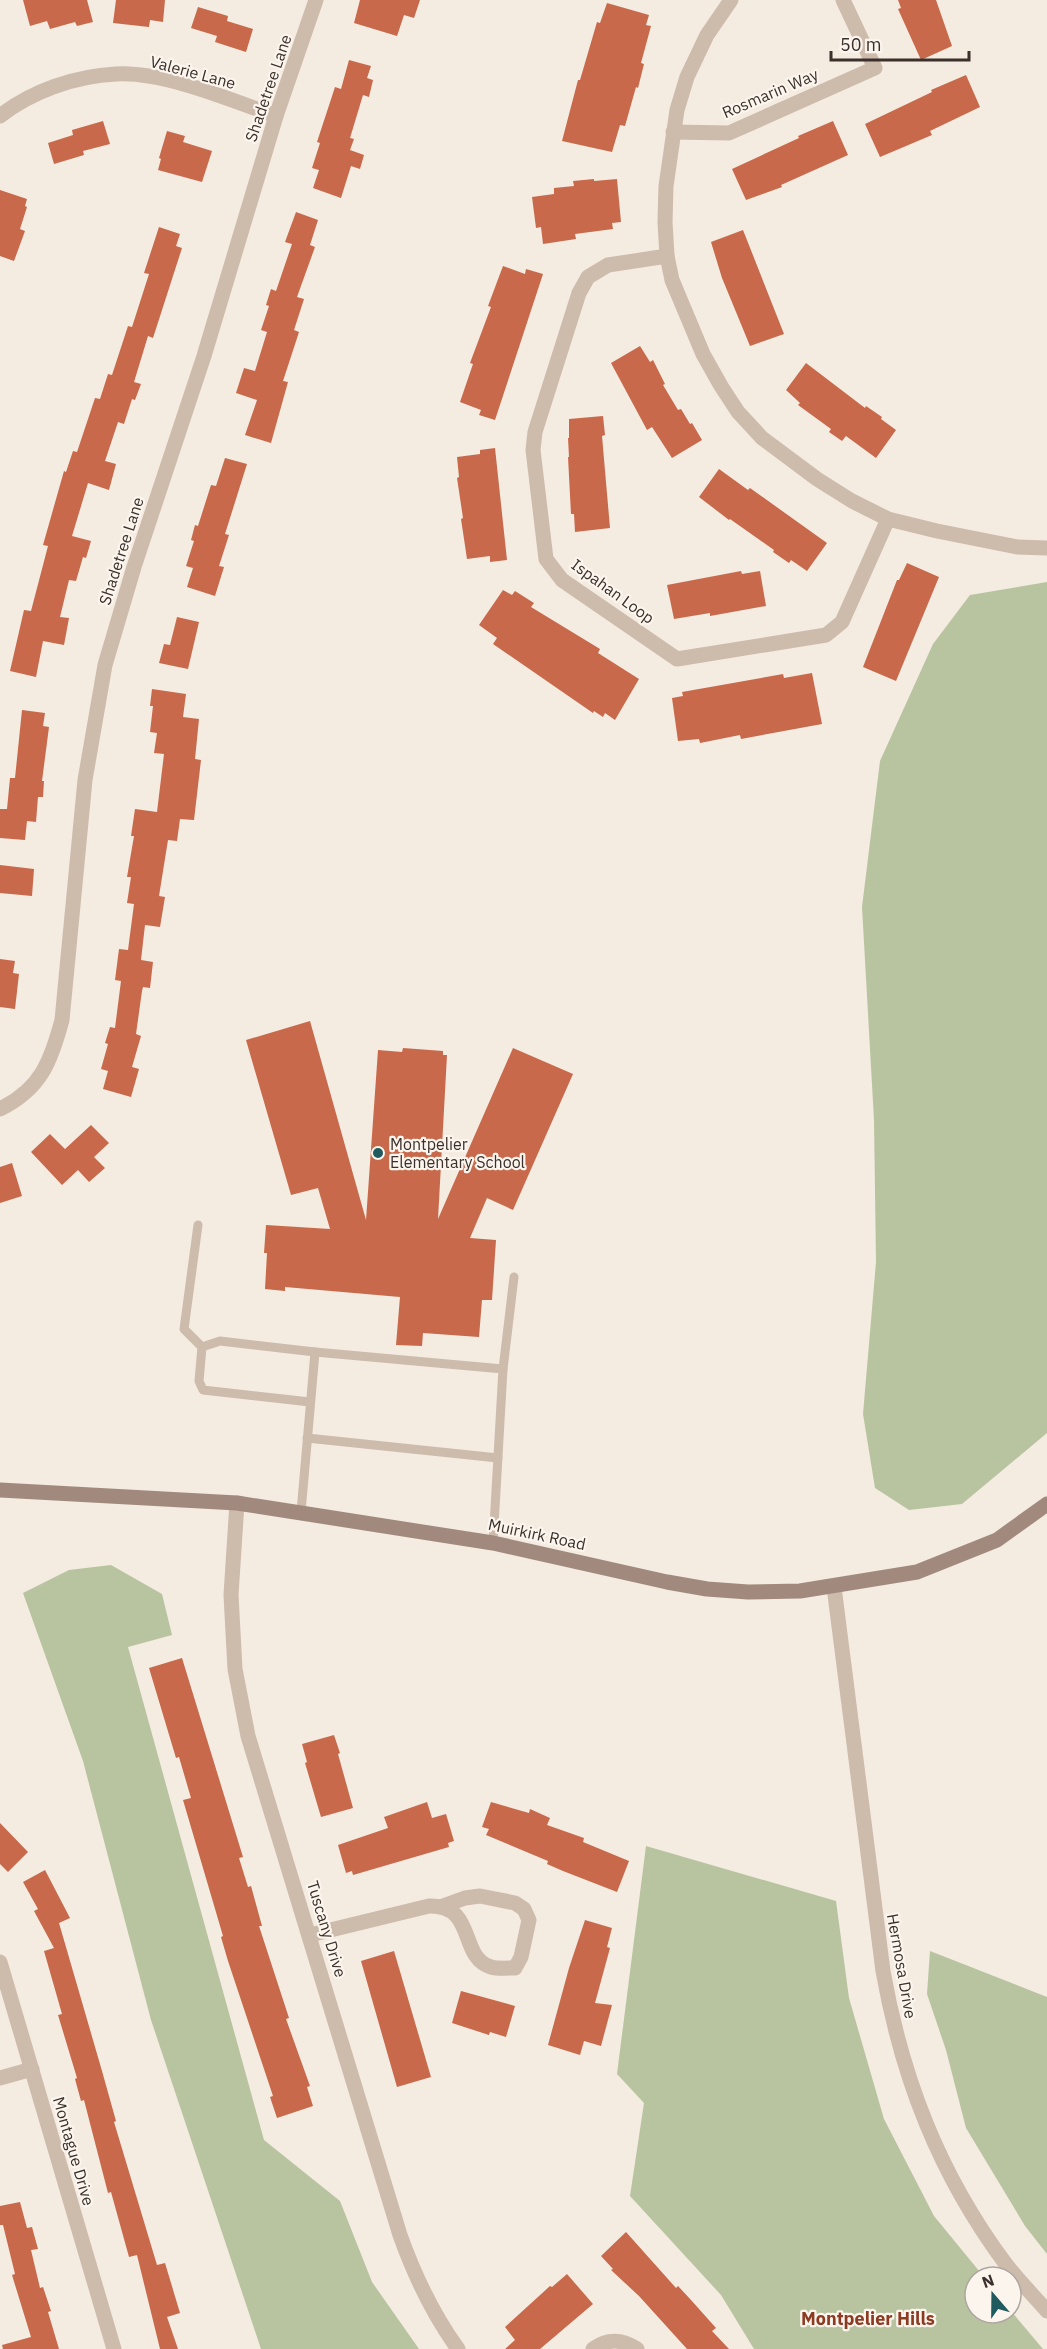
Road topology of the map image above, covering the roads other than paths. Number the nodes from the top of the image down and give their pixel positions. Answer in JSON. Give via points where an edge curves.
{"nodes":[{"id":1,"x":316,"y":0,"type":"edge"},
{"id":2,"x":731,"y":0,"type":"edge"},
{"id":3,"x":843,"y":0,"type":"edge"},
{"id":4,"x":0,"y":116,"type":"edge"},
{"id":5,"x":276,"y":116,"type":"junction"},
{"id":6,"x":673,"y":132,"type":"junction"},
{"id":7,"x":667,"y":256,"type":"junction"},
{"id":8,"x":888,"y":519,"type":"junction"},
{"id":9,"x":1047,"y":548,"type":"edge"},
{"id":10,"x":0,"y":1109,"type":"edge"},
{"id":11,"x":198,"y":1224,"type":"dead end"},
{"id":12,"x":514,"y":1277,"type":"dead end"},
{"id":13,"x":202,"y":1347,"type":"junction"},
{"id":14,"x":315,"y":1352,"type":"junction"},
{"id":15,"x":503,"y":1369,"type":"junction"},
{"id":16,"x":310,"y":1402,"type":"junction"},
{"id":17,"x":307,"y":1438,"type":"junction"},
{"id":18,"x":498,"y":1458,"type":"junction"},
{"id":19,"x":0,"y":1490,"type":"edge"},
{"id":20,"x":237,"y":1503,"type":"junction"},
{"id":21,"x":1047,"y":1504,"type":"edge"},
{"id":22,"x":301,"y":1512,"type":"junction"},
{"id":23,"x":493,"y":1543,"type":"junction"},
{"id":24,"x":834,"y":1587,"type":"junction"},
{"id":25,"x":443,"y":1906,"type":"junction"},
{"id":26,"x":310,"y":1935,"type":"junction"},
{"id":27,"x":0,"y":1962,"type":"edge"},
{"id":28,"x":32,"y":2069,"type":"junction"},
{"id":29,"x":0,"y":2078,"type":"edge"},
{"id":30,"x":1047,"y":2311,"type":"edge"},
{"id":31,"x":114,"y":2349,"type":"edge"},
{"id":32,"x":458,"y":2349,"type":"edge"},
{"id":33,"x":593,"y":2349,"type":"edge"},
{"id":34,"x":637,"y":2349,"type":"edge"}],
"edges":[{"from":1,"to":5,"type":"street","name":"Shadetree Lane"},
{"from":2,"to":6,"type":"street","via":[[707,35],[687,77]]},
{"from":3,"to":6,"type":"street","name":"Rosmarin Way","via":[[875,68],[729,133]]},
{"from":4,"to":5,"type":"street","name":"Valerie Lane","via":[[16,103],[51,87],[117,74],[161,79]]},
{"from":5,"to":10,"type":"street","name":"Shadetree Lane","via":[[105,665],[85,780],[62,1020],[53,1055],[38,1080],[13,1103]]},
{"from":6,"to":7,"type":"street","via":[[666,186]]},
{"from":7,"to":8,"type":"street","via":[[672,280],[703,354],[738,412],[762,438],[817,479]]},
{"from":7,"to":8,"type":"street","name":"Ispahan Loop","via":[[608,265],[588,277],[579,292],[535,432],[533,450],[546,559],[562,580],[677,659],[826,635],[842,622]]},
{"from":8,"to":9,"type":"street","via":[[1017,547]]},
{"from":11,"to":13,"type":"lane","via":[[184,1329]]},
{"from":12,"to":15,"type":"lane"},
{"from":13,"to":14,"type":"lane","via":[[220,1341]]},
{"from":13,"to":16,"type":"lane","via":[[199,1381],[203,1389]]},
{"from":14,"to":15,"type":"lane"},
{"from":14,"to":16,"type":"lane"},
{"from":15,"to":18,"type":"lane"},
{"from":16,"to":17,"type":"lane"},
{"from":17,"to":18,"type":"lane"},
{"from":17,"to":22,"type":"lane"},
{"from":18,"to":23,"type":"lane"},
{"from":19,"to":20,"type":"main road","name":"Muirkirk Road"},
{"from":20,"to":22,"type":"main road","name":"Muirkirk Road"},
{"from":20,"to":26,"type":"street","name":"Tuscany Drive","via":[[231,1595],[235,1669],[248,1736]]},
{"from":21,"to":24,"type":"main road","name":"Muirkirk Road","via":[[997,1540],[917,1572]]},
{"from":22,"to":23,"type":"main road","name":"Muirkirk Road"},
{"from":23,"to":24,"type":"main road","name":"Muirkirk Road","via":[[707,1589],[777,1593]]},
{"from":24,"to":30,"type":"street","name":"Hermosa Drive","via":[[881,1960],[891,2018],[907,2073],[935,2146],[961,2198],[1006,2265]]},
{"from":25,"to":25,"type":"street","via":[[458,1918],[480,1960],[491,1967],[515,1968],[529,1920],[524,1909],[515,1903],[480,1896]]},
{"from":25,"to":26,"type":"street"},
{"from":26,"to":32,"type":"street","name":"Tuscany Drive","via":[[414,2276]]},
{"from":27,"to":28,"type":"street","name":"Montague Drive"},
{"from":28,"to":29,"type":"street"},
{"from":28,"to":31,"type":"street","name":"Montague Drive"},
{"from":33,"to":34,"type":"street","via":[[608,2341]]}]}
